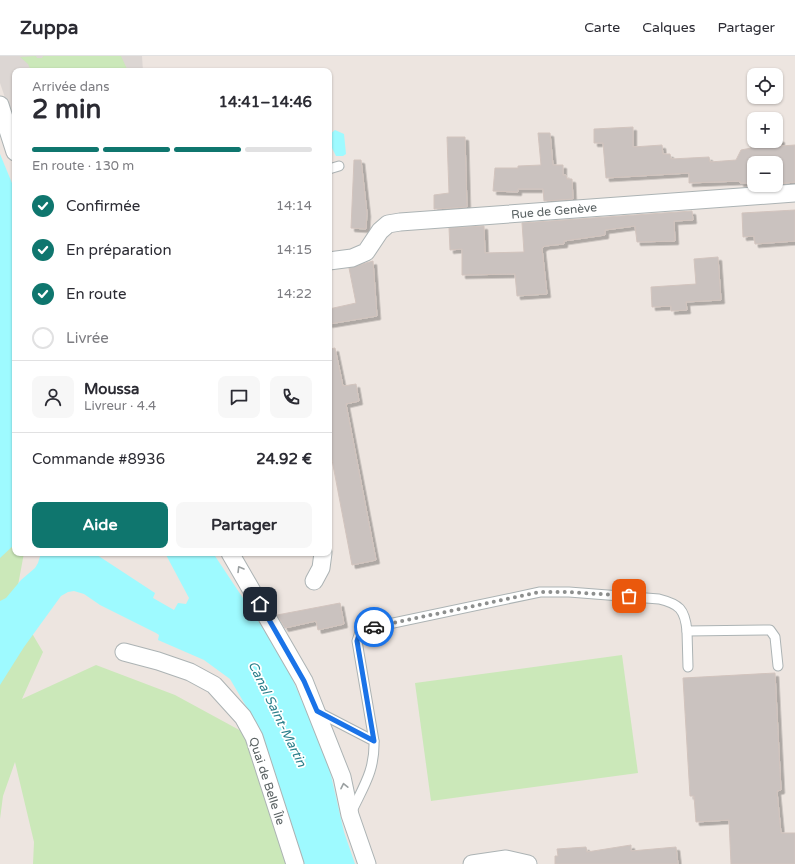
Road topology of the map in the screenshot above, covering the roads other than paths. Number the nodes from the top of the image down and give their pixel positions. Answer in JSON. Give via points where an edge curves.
{"nodes":[{"id":1,"x":0,"y":105,"type":"edge"},
{"id":2,"x":12,"y":143,"type":"edge"},
{"id":3,"x":339,"y":166,"type":"dead end"},
{"id":4,"x":332,"y":168,"type":"edge"},
{"id":5,"x":795,"y":193,"type":"edge"},
{"id":6,"x":332,"y":261,"type":"edge"},
{"id":7,"x":232,"y":556,"type":"edge"},
{"id":8,"x":323,"y":556,"type":"edge"},
{"id":9,"x":314,"y":581,"type":"dead end"},
{"id":10,"x":687,"y":631,"type":"junction"},
{"id":11,"x":124,"y":652,"type":"dead end"},
{"id":12,"x":778,"y":666,"type":"dead end"},
{"id":13,"x":688,"y":667,"type":"dead end"},
{"id":14,"x":317,"y":711,"type":"junction"},
{"id":15,"x":374,"y":741,"type":"junction"},
{"id":16,"x":350,"y":815,"type":"junction"},
{"id":17,"x":494,"y":862,"type":"edge"},
{"id":18,"x":295,"y":864,"type":"edge"},
{"id":19,"x":367,"y":864,"type":"edge"},
{"id":20,"x":472,"y":864,"type":"edge"},
{"id":21,"x":528,"y":864,"type":"edge"}],
"edges":[{"from":1,"to":2,"type":"street"},
{"from":3,"to":4,"type":"lane"},
{"from":5,"to":6,"type":"street","name":"Rue de Genève","via":[[400,222],[388,224],[380,231],[366,252],[352,258]]},
{"from":14,"to":7,"type":"street","one_way":true,"via":[[304,681]]},
{"from":8,"to":9,"type":"street","via":[[322,568]]},
{"from":10,"to":12,"type":"lane","via":[[770,630],[775,637]]},
{"from":10,"to":13,"type":"lane"},
{"from":10,"to":15,"type":"lane","via":[[685,616],[680,608],[671,602],[569,592],[540,592],[366,629],[360,632],[357,641]]},
{"from":11,"to":18,"type":"street","name":"Quai de Belle Île","via":[[158,660],[190,672],[214,685],[243,717],[254,737]]},
{"from":14,"to":15,"type":"lane"},
{"from":16,"to":14,"type":"street","one_way":true,"via":[[342,777]]},
{"from":15,"to":16,"type":"lane","via":[[371,770]]},
{"from":16,"to":19,"type":"street"},
{"from":17,"to":20,"type":"street"},
{"from":17,"to":21,"type":"street","via":[[506,859]]}]}
